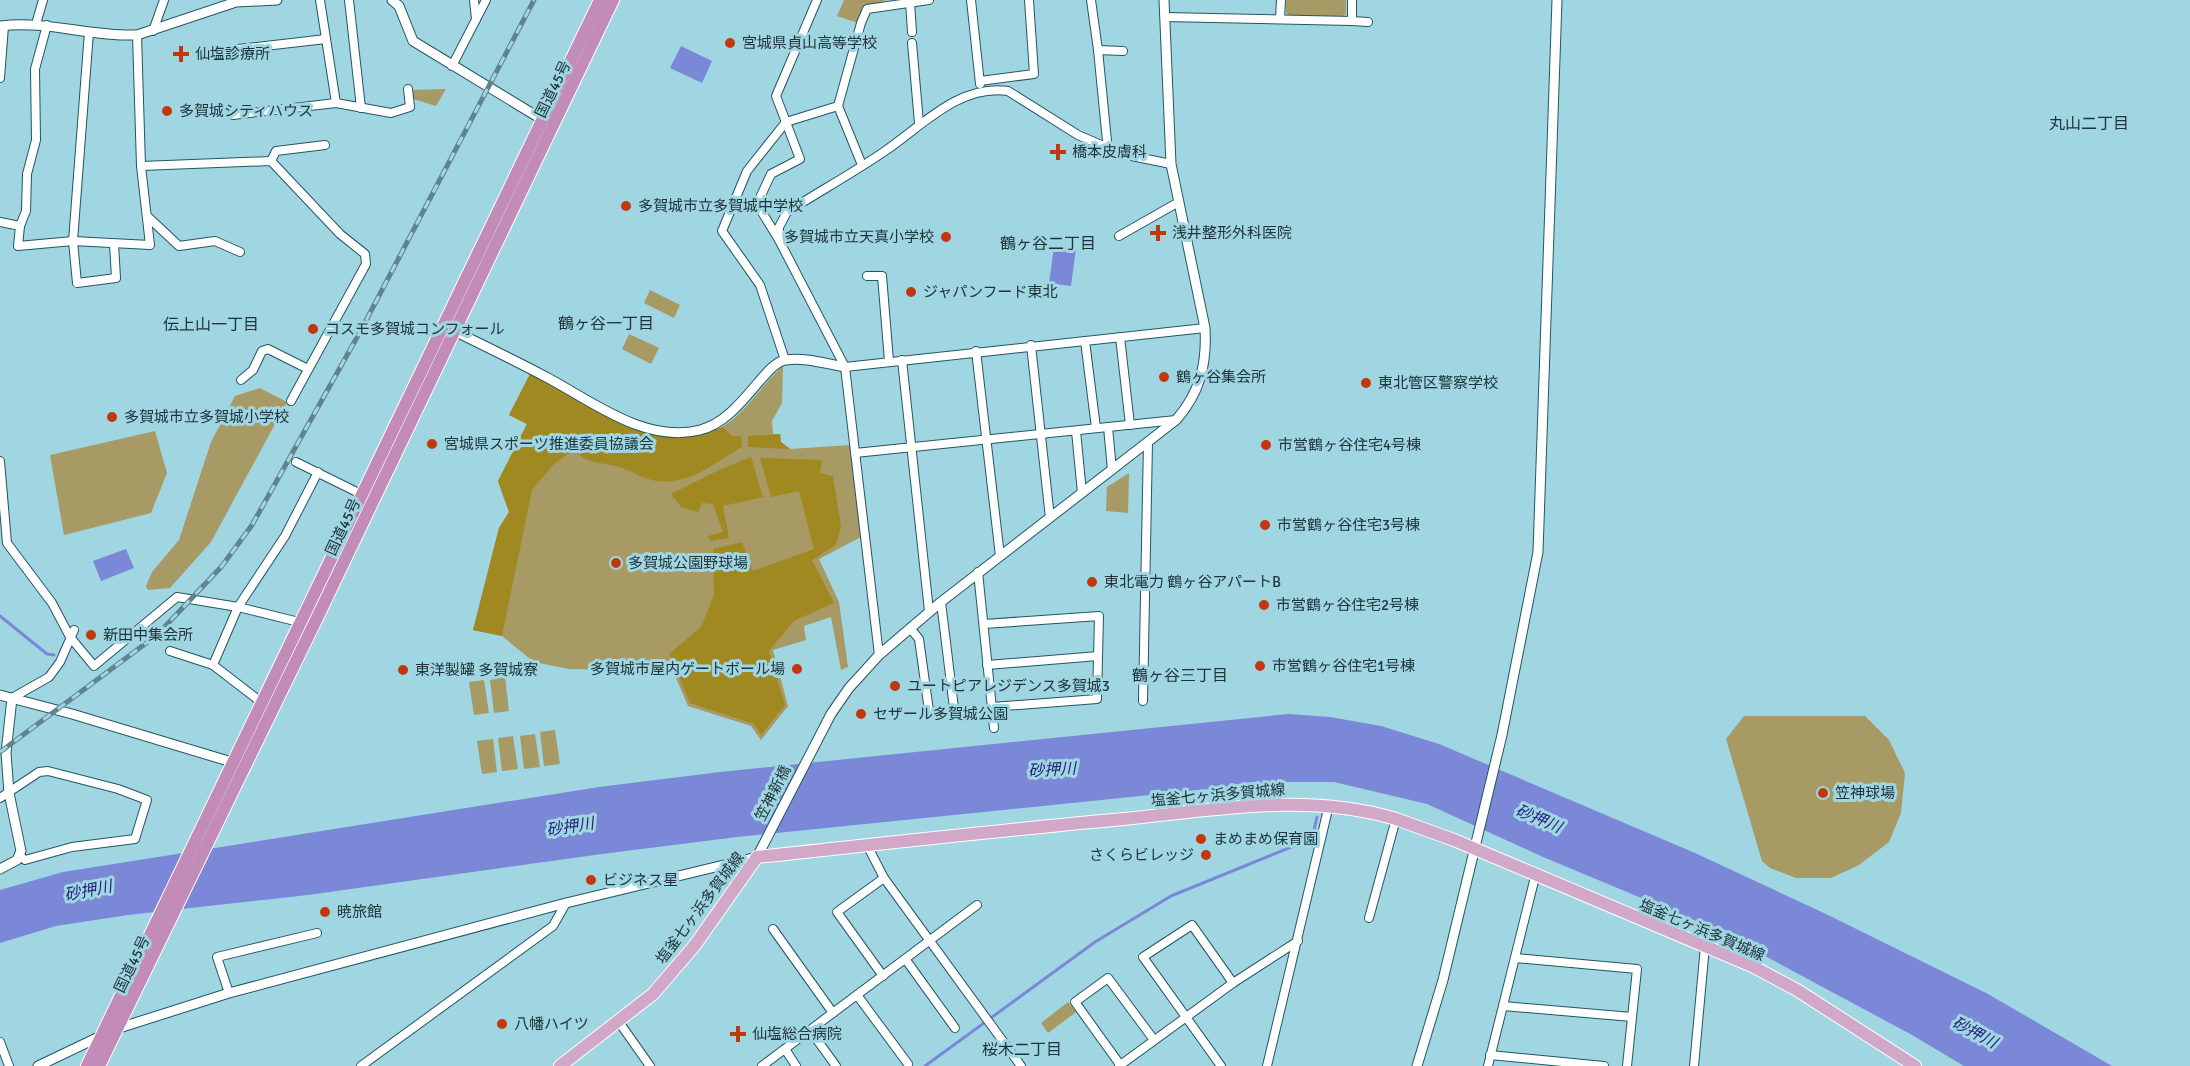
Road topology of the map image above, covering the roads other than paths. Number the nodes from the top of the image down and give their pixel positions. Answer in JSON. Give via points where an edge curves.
{"nodes":[{"id":1,"x":43,"y":0,"type":"edge"},
{"id":2,"x":164,"y":0,"type":"edge"},
{"id":3,"x":277,"y":0,"type":"edge"},
{"id":4,"x":320,"y":0,"type":"edge"},
{"id":5,"x":350,"y":0,"type":"edge"},
{"id":6,"x":474,"y":0,"type":"edge"},
{"id":7,"x":486,"y":0,"type":"edge"},
{"id":8,"x":600,"y":0,"type":"edge"},
{"id":9,"x":612,"y":0,"type":"edge"},
{"id":10,"x":817,"y":0,"type":"edge"},
{"id":11,"x":929,"y":0,"type":"edge"},
{"id":12,"x":971,"y":0,"type":"edge"},
{"id":13,"x":1029,"y":0,"type":"edge"},
{"id":14,"x":1091,"y":0,"type":"edge"},
{"id":15,"x":1164,"y":0,"type":"edge"},
{"id":16,"x":1281,"y":0,"type":"edge"},
{"id":17,"x":1352,"y":0,"type":"edge"},
{"id":18,"x":1557,"y":0,"type":"edge"},
{"id":19,"x":396,"y":2,"type":"edge"},
{"id":20,"x":910,"y":2,"type":"junction"},
{"id":21,"x":1165,"y":17,"type":"junction"},
{"id":22,"x":476,"y":19,"type":"junction"},
{"id":23,"x":1280,"y":19,"type":"junction"},
{"id":24,"x":1352,"y":21,"type":"junction"},
{"id":25,"x":1368,"y":22,"type":"dead end"},
{"id":26,"x":36,"y":24,"type":"junction"},
{"id":27,"x":47,"y":25,"type":"junction"},
{"id":28,"x":2,"y":26,"type":"edge"},
{"id":29,"x":153,"y":31,"type":"junction"},
{"id":30,"x":89,"y":32,"type":"junction"},
{"id":31,"x":912,"y":32,"type":"dead end"},
{"id":32,"x":137,"y":35,"type":"junction"},
{"id":33,"x":326,"y":39,"type":"junction"},
{"id":34,"x":912,"y":43,"type":"dead end"},
{"id":35,"x":238,"y":49,"type":"dead end"},
{"id":36,"x":1098,"y":50,"type":"junction"},
{"id":37,"x":1123,"y":51,"type":"dead end"},
{"id":38,"x":452,"y":66,"type":"junction"},
{"id":39,"x":0,"y":78,"type":"edge"},
{"id":40,"x":980,"y":81,"type":"junction"},
{"id":41,"x":408,"y":89,"type":"dead end"},
{"id":42,"x":981,"y":91,"type":"junction"},
{"id":43,"x":336,"y":103,"type":"junction"},
{"id":44,"x":838,"y":106,"type":"junction"},
{"id":45,"x":361,"y":108,"type":"junction"},
{"id":46,"x":233,"y":115,"type":"dead end"},
{"id":47,"x":786,"y":122,"type":"junction"},
{"id":48,"x":547,"y":123,"type":"junction"},
{"id":49,"x":919,"y":123,"type":"junction"},
{"id":50,"x":325,"y":145,"type":"dead end"},
{"id":51,"x":1105,"y":147,"type":"junction"},
{"id":52,"x":271,"y":161,"type":"junction"},
{"id":53,"x":862,"y":165,"type":"junction"},
{"id":54,"x":1171,"y":165,"type":"junction"},
{"id":55,"x":141,"y":166,"type":"junction"},
{"id":56,"x":1177,"y":203,"type":"junction"},
{"id":57,"x":147,"y":216,"type":"junction"},
{"id":58,"x":0,"y":222,"type":"edge"},
{"id":59,"x":20,"y":226,"type":"junction"},
{"id":60,"x":1119,"y":237,"type":"dead end"},
{"id":61,"x":779,"y":240,"type":"junction"},
{"id":62,"x":73,"y":241,"type":"junction"},
{"id":63,"x":114,"y":244,"type":"junction"},
{"id":64,"x":240,"y":252,"type":"dead end"},
{"id":65,"x":867,"y":276,"type":"dead end"},
{"id":66,"x":448,"y":328,"type":"junction"},
{"id":67,"x":1206,"y":328,"type":"junction"},
{"id":68,"x":1120,"y":337,"type":"junction"},
{"id":69,"x":1085,"y":341,"type":"junction"},
{"id":70,"x":1031,"y":345,"type":"junction"},
{"id":71,"x":976,"y":351,"type":"junction"},
{"id":72,"x":785,"y":360,"type":"junction"},
{"id":73,"x":902,"y":360,"type":"junction"},
{"id":74,"x":889,"y":362,"type":"junction"},
{"id":75,"x":845,"y":367,"type":"junction"},
{"id":76,"x":308,"y":369,"type":"junction"},
{"id":77,"x":241,"y":380,"type":"dead end"},
{"id":78,"x":291,"y":401,"type":"dead end"},
{"id":79,"x":1176,"y":420,"type":"junction"},
{"id":80,"x":1130,"y":425,"type":"junction"},
{"id":81,"x":1108,"y":427,"type":"junction"},
{"id":82,"x":1096,"y":428,"type":"junction"},
{"id":83,"x":1076,"y":431,"type":"junction"},
{"id":84,"x":1042,"y":433,"type":"junction"},
{"id":85,"x":986,"y":440,"type":"junction"},
{"id":86,"x":1148,"y":442,"type":"junction"},
{"id":87,"x":912,"y":448,"type":"junction"},
{"id":88,"x":855,"y":453,"type":"junction"},
{"id":89,"x":0,"y":462,"type":"edge"},
{"id":90,"x":296,"y":462,"type":"dead end"},
{"id":91,"x":1113,"y":470,"type":"junction"},
{"id":92,"x":318,"y":472,"type":"junction"},
{"id":93,"x":1082,"y":493,"type":"junction"},
{"id":94,"x":368,"y":497,"type":"junction"},
{"id":95,"x":3,"y":518,"type":"edge"},
{"id":96,"x":1050,"y":518,"type":"junction"},
{"id":97,"x":1000,"y":556,"type":"junction"},
{"id":98,"x":978,"y":572,"type":"junction"},
{"id":99,"x":941,"y":602,"type":"junction"},
{"id":100,"x":238,"y":607,"type":"junction"},
{"id":101,"x":929,"y":611,"type":"junction"},
{"id":102,"x":301,"y":622,"type":"junction"},
{"id":103,"x":984,"y":624,"type":"junction"},
{"id":104,"x":313,"y":627,"type":"junction"},
{"id":105,"x":910,"y":628,"type":"junction"},
{"id":106,"x":72,"y":634,"type":"junction"},
{"id":107,"x":170,"y":651,"type":"dead end"},
{"id":108,"x":879,"y":655,"type":"junction"},
{"id":109,"x":1098,"y":656,"type":"junction"},
{"id":110,"x":213,"y":665,"type":"junction"},
{"id":111,"x":987,"y":665,"type":"junction"},
{"id":112,"x":0,"y":695,"type":"edge"},
{"id":113,"x":12,"y":698,"type":"junction"},
{"id":114,"x":1143,"y":701,"type":"dead end"},
{"id":115,"x":261,"y":702,"type":"junction"},
{"id":116,"x":992,"y":707,"type":"junction"},
{"id":117,"x":954,"y":708,"type":"dead end"},
{"id":118,"x":929,"y":711,"type":"dead end"},
{"id":119,"x":994,"y":728,"type":"dead end"},
{"id":120,"x":232,"y":761,"type":"junction"},
{"id":121,"x":245,"y":766,"type":"junction"},
{"id":122,"x":9,"y":793,"type":"junction"},
{"id":123,"x":0,"y":798,"type":"edge"},
{"id":124,"x":1329,"y":805,"type":"junction"},
{"id":125,"x":1396,"y":819,"type":"junction"},
{"id":126,"x":1476,"y":843,"type":"junction"},
{"id":127,"x":867,"y":845,"type":"junction"},
{"id":128,"x":20,"y":856,"type":"junction"},
{"id":129,"x":757,"y":857,"type":"junction"},
{"id":130,"x":0,"y":869,"type":"edge"},
{"id":131,"x":1535,"y":877,"type":"junction"},
{"id":132,"x":884,"y":878,"type":"junction"},
{"id":133,"x":566,"y":903,"type":"junction"},
{"id":134,"x":977,"y":905,"type":"dead end"},
{"id":135,"x":1369,"y":918,"type":"dead end"},
{"id":136,"x":773,"y":929,"type":"dead end"},
{"id":137,"x":317,"y":933,"type":"dead end"},
{"id":138,"x":931,"y":941,"type":"junction"},
{"id":139,"x":1298,"y":941,"type":"junction"},
{"id":140,"x":1705,"y":946,"type":"junction"},
{"id":141,"x":1515,"y":958,"type":"junction"},
{"id":142,"x":906,"y":960,"type":"junction"},
{"id":143,"x":883,"y":976,"type":"junction"},
{"id":144,"x":1233,"y":983,"type":"junction"},
{"id":145,"x":229,"y":993,"type":"junction"},
{"id":146,"x":857,"y":995,"type":"junction"},
{"id":147,"x":1503,"y":1006,"type":"junction"},
{"id":148,"x":832,"y":1012,"type":"junction"},
{"id":149,"x":1632,"y":1017,"type":"junction"},
{"id":150,"x":1185,"y":1018,"type":"junction"},
{"id":151,"x":619,"y":1022,"type":"junction"},
{"id":152,"x":956,"y":1028,"type":"dead end"},
{"id":153,"x":116,"y":1029,"type":"junction"},
{"id":154,"x":810,"y":1030,"type":"junction"},
{"id":155,"x":102,"y":1035,"type":"junction"},
{"id":156,"x":1154,"y":1040,"type":"junction"},
{"id":157,"x":0,"y":1042,"type":"edge"},
{"id":158,"x":785,"y":1049,"type":"junction"},
{"id":159,"x":1490,"y":1055,"type":"junction"},
{"id":160,"x":908,"y":1064,"type":"dead end"},
{"id":161,"x":9,"y":1066,"type":"edge"},
{"id":162,"x":38,"y":1066,"type":"edge"},
{"id":163,"x":87,"y":1066,"type":"edge"},
{"id":164,"x":99,"y":1066,"type":"edge"},
{"id":165,"x":361,"y":1066,"type":"edge"},
{"id":166,"x":560,"y":1066,"type":"edge"},
{"id":167,"x":650,"y":1066,"type":"edge"},
{"id":168,"x":762,"y":1066,"type":"edge"},
{"id":169,"x":796,"y":1066,"type":"edge"},
{"id":170,"x":836,"y":1066,"type":"edge"},
{"id":171,"x":1021,"y":1066,"type":"edge"},
{"id":172,"x":1120,"y":1066,"type":"edge"},
{"id":173,"x":1221,"y":1066,"type":"edge"},
{"id":174,"x":1267,"y":1066,"type":"edge"},
{"id":175,"x":1418,"y":1066,"type":"edge"},
{"id":176,"x":1488,"y":1066,"type":"edge"},
{"id":177,"x":1604,"y":1066,"type":"edge"},
{"id":178,"x":1627,"y":1066,"type":"edge"},
{"id":179,"x":1694,"y":1066,"type":"edge"},
{"id":180,"x":1915,"y":1066,"type":"edge"}],
"edges":[{"from":1,"to":26,"type":"street"},
{"from":2,"to":29,"type":"street"},
{"from":3,"to":29,"type":"street","via":[[236,2]]},
{"from":4,"to":33,"type":"street"},
{"from":5,"to":45,"type":"street"},
{"from":6,"to":22,"type":"street"},
{"from":7,"to":22,"type":"street"},
{"from":8,"to":48,"type":"highway","name":"国道45号"},
{"from":9,"to":48,"type":"highway","name":"国道45号"},
{"from":10,"to":47,"type":"street","via":[[776,96]]},
{"from":11,"to":20,"type":"street"},
{"from":12,"to":40,"type":"street"},
{"from":13,"to":40,"type":"street","via":[[1034,74]]},
{"from":14,"to":36,"type":"street"},
{"from":15,"to":21,"type":"street","name":"笠神新橋"},
{"from":16,"to":23,"type":"street"},
{"from":17,"to":24,"type":"street"},
{"from":18,"to":126,"type":"street","via":[[1538,552]]},
{"from":19,"to":38,"type":"street","via":[[413,41]]},
{"from":20,"to":31,"type":"street"},
{"from":20,"to":44,"type":"street","via":[[867,9]]},
{"from":21,"to":23,"type":"street"},
{"from":21,"to":54,"type":"street","name":"笠神新橋"},
{"from":22,"to":38,"type":"street"},
{"from":23,"to":24,"type":"street"},
{"from":24,"to":25,"type":"street"},
{"from":26,"to":27,"type":"street"},
{"from":26,"to":28,"type":"street"},
{"from":27,"to":30,"type":"street"},
{"from":27,"to":59,"type":"street","via":[[35,69],[36,141],[27,174],[26,211]]},
{"from":28,"to":39,"type":"street"},
{"from":29,"to":32,"type":"street"},
{"from":30,"to":32,"type":"street"},
{"from":30,"to":62,"type":"street"},
{"from":32,"to":55,"type":"street"},
{"from":33,"to":35,"type":"street"},
{"from":33,"to":43,"type":"street"},
{"from":34,"to":49,"type":"street"},
{"from":36,"to":37,"type":"street"},
{"from":36,"to":51,"type":"street"},
{"from":38,"to":48,"type":"street"},
{"from":40,"to":42,"type":"street"},
{"from":41,"to":45,"type":"street","via":[[410,107],[391,113]]},
{"from":42,"to":49,"type":"street"},
{"from":42,"to":51,"type":"street","via":[[1008,91],[1078,135]]},
{"from":43,"to":45,"type":"street"},
{"from":43,"to":46,"type":"street"},
{"from":44,"to":47,"type":"street"},
{"from":44,"to":53,"type":"street"},
{"from":47,"to":61,"type":"street","via":[[800,159],[771,174],[757,204]]},
{"from":47,"to":72,"type":"street","via":[[747,171],[723,231],[760,285]]},
{"from":48,"to":66,"type":"highway","name":"国道45号"},
{"from":49,"to":53,"type":"street","via":[[909,135]]},
{"from":50,"to":52,"type":"street","via":[[276,151]]},
{"from":51,"to":54,"type":"street"},
{"from":52,"to":55,"type":"street"},
{"from":52,"to":76,"type":"street","via":[[340,234],[365,254],[366,264]]},
{"from":53,"to":61,"type":"street","via":[[787,212],[779,227]]},
{"from":54,"to":56,"type":"street","name":"笠神新橋"},
{"from":55,"to":57,"type":"street"},
{"from":56,"to":60,"type":"street"},
{"from":56,"to":67,"type":"street","name":"笠神新橋"},
{"from":57,"to":63,"type":"street","via":[[150,245]]},
{"from":57,"to":64,"type":"street","via":[[179,246],[215,241]]},
{"from":58,"to":59,"type":"street"},
{"from":59,"to":62,"type":"street","via":[[18,246]]},
{"from":61,"to":75,"type":"street"},
{"from":62,"to":63,"type":"street"},
{"from":62,"to":63,"type":"street","via":[[77,283],[117,278]]},
{"from":65,"to":74,"type":"street","via":[[882,276]]},
{"from":66,"to":72,"type":"street","via":[[622,419],[666,431],[699,431],[725,419],[744,402],[768,370]]},
{"from":66,"to":94,"type":"highway","name":"国道45号"},
{"from":67,"to":68,"type":"street"},
{"from":67,"to":79,"type":"street","name":"笠神新橋","via":[[1207,353],[1201,381],[1189,406]]},
{"from":68,"to":69,"type":"street"},
{"from":68,"to":80,"type":"street"},
{"from":69,"to":70,"type":"street"},
{"from":69,"to":82,"type":"street"},
{"from":70,"to":71,"type":"street"},
{"from":70,"to":84,"type":"street"},
{"from":71,"to":73,"type":"street"},
{"from":71,"to":85,"type":"street"},
{"from":72,"to":75,"type":"street"},
{"from":73,"to":74,"type":"street"},
{"from":73,"to":87,"type":"street"},
{"from":74,"to":75,"type":"street"},
{"from":75,"to":88,"type":"street"},
{"from":76,"to":77,"type":"street","via":[[268,349],[262,351],[253,369]]},
{"from":76,"to":78,"type":"street"},
{"from":79,"to":80,"type":"street"},
{"from":79,"to":86,"type":"street","name":"笠神新橋"},
{"from":80,"to":81,"type":"street"},
{"from":81,"to":82,"type":"street"},
{"from":81,"to":91,"type":"street"},
{"from":82,"to":83,"type":"street"},
{"from":83,"to":84,"type":"street"},
{"from":83,"to":93,"type":"street"},
{"from":84,"to":85,"type":"street"},
{"from":84,"to":96,"type":"street"},
{"from":85,"to":87,"type":"street"},
{"from":85,"to":97,"type":"street"},
{"from":86,"to":91,"type":"street","name":"笠神新橋"},
{"from":86,"to":114,"type":"street"},
{"from":87,"to":88,"type":"street"},
{"from":87,"to":101,"type":"street"},
{"from":88,"to":108,"type":"street"},
{"from":89,"to":95,"type":"street"},
{"from":90,"to":92,"type":"street"},
{"from":91,"to":93,"type":"street","name":"笠神新橋"},
{"from":92,"to":94,"type":"street"},
{"from":92,"to":100,"type":"street","via":[[285,536]]},
{"from":93,"to":96,"type":"street","name":"笠神新橋"},
{"from":94,"to":102,"type":"highway","name":"国道45号"},
{"from":94,"to":104,"type":"highway","name":"国道45号"},
{"from":95,"to":106,"type":"street","via":[[7,543]]},
{"from":96,"to":97,"type":"street","name":"笠神新橋"},
{"from":97,"to":98,"type":"street","name":"笠神新橋"},
{"from":98,"to":99,"type":"street","name":"笠神新橋"},
{"from":98,"to":103,"type":"street"},
{"from":99,"to":101,"type":"street","name":"笠神新橋"},
{"from":99,"to":117,"type":"street"},
{"from":100,"to":102,"type":"street"},
{"from":100,"to":106,"type":"street","via":[[177,597],[94,666]]},
{"from":100,"to":110,"type":"street"},
{"from":101,"to":105,"type":"street","name":"笠神新橋"},
{"from":102,"to":104,"type":"street"},
{"from":102,"to":115,"type":"highway","name":"国道45号"},
{"from":103,"to":109,"type":"street","via":[[1099,616]]},
{"from":103,"to":111,"type":"street"},
{"from":104,"to":121,"type":"highway","name":"国道45号"},
{"from":105,"to":108,"type":"street","name":"笠神新橋"},
{"from":105,"to":118,"type":"street","via":[[919,639]]},
{"from":106,"to":113,"type":"street","via":[[60,662],[44,682]]},
{"from":107,"to":110,"type":"street"},
{"from":108,"to":129,"type":"street","name":"笠神新橋","via":[[841,698]]},
{"from":109,"to":111,"type":"street"},
{"from":109,"to":116,"type":"street","via":[[1097,699]]},
{"from":110,"to":115,"type":"street"},
{"from":111,"to":116,"type":"street"},
{"from":112,"to":113,"type":"street"},
{"from":113,"to":120,"type":"street"},
{"from":113,"to":122,"type":"street","via":[[6,733]]},
{"from":115,"to":120,"type":"highway","name":"国道45号"},
{"from":116,"to":119,"type":"street"},
{"from":120,"to":121,"type":"street"},
{"from":120,"to":155,"type":"highway","name":"国道45号"},
{"from":121,"to":153,"type":"highway","name":"国道45号"},
{"from":122,"to":123,"type":"street"},
{"from":122,"to":128,"type":"street","via":[[20,837]]},
{"from":122,"to":128,"type":"street","via":[[39,772],[48,771],[147,800],[135,839],[72,847],[26,860]]},
{"from":124,"to":125,"type":"main road","name":"塩釜七ヶ浜多賀城線"},
{"from":124,"to":127,"type":"main road","name":"塩釜七ヶ浜多賀城線","via":[[1263,805]]},
{"from":124,"to":139,"type":"street"},
{"from":125,"to":126,"type":"main road","name":"塩釜七ヶ浜多賀城線"},
{"from":125,"to":135,"type":"street"},
{"from":126,"to":131,"type":"main road","name":"塩釜七ヶ浜多賀城線"},
{"from":126,"to":175,"type":"street"},
{"from":127,"to":129,"type":"main road","name":"塩釜七ヶ浜多賀城線"},
{"from":127,"to":132,"type":"street"},
{"from":128,"to":130,"type":"street"},
{"from":129,"to":133,"type":"street"},
{"from":129,"to":151,"type":"main road","name":"塩釜七ヶ浜多賀城線","via":[[680,964],[653,994]]},
{"from":131,"to":140,"type":"main road","name":"塩釜七ヶ浜多賀城線"},
{"from":131,"to":141,"type":"street"},
{"from":132,"to":138,"type":"street"},
{"from":132,"to":143,"type":"street","via":[[837,912]]},
{"from":133,"to":145,"type":"street"},
{"from":133,"to":165,"type":"street","via":[[553,926]]},
{"from":134,"to":138,"type":"street"},
{"from":136,"to":148,"type":"street"},
{"from":137,"to":145,"type":"street","via":[[217,957]]},
{"from":138,"to":142,"type":"street"},
{"from":138,"to":171,"type":"street"},
{"from":139,"to":144,"type":"street"},
{"from":139,"to":174,"type":"street"},
{"from":140,"to":179,"type":"street"},
{"from":140,"to":180,"type":"main road","name":"塩釜七ヶ浜多賀城線","via":[[1797,990]]},
{"from":141,"to":147,"type":"street"},
{"from":141,"to":149,"type":"street","via":[[1637,969]]},
{"from":142,"to":143,"type":"street"},
{"from":142,"to":152,"type":"street"},
{"from":143,"to":146,"type":"street"},
{"from":144,"to":150,"type":"street"},
{"from":144,"to":150,"type":"street","via":[[1192,925],[1143,957]]},
{"from":145,"to":153,"type":"street"},
{"from":146,"to":148,"type":"street"},
{"from":146,"to":160,"type":"street"},
{"from":147,"to":149,"type":"street"},
{"from":147,"to":159,"type":"street"},
{"from":148,"to":154,"type":"street"},
{"from":149,"to":178,"type":"street"},
{"from":150,"to":156,"type":"street"},
{"from":150,"to":173,"type":"street"},
{"from":151,"to":166,"type":"main road","name":"塩釜七ヶ浜多賀城線"},
{"from":151,"to":167,"type":"street"},
{"from":153,"to":155,"type":"street"},
{"from":153,"to":164,"type":"highway","name":"国道45号"},
{"from":154,"to":158,"type":"street"},
{"from":154,"to":170,"type":"street"},
{"from":155,"to":162,"type":"street"},
{"from":155,"to":163,"type":"highway","name":"国道45号"},
{"from":156,"to":172,"type":"street"},
{"from":156,"to":172,"type":"street","via":[[1108,978],[1075,1002]]},
{"from":157,"to":161,"type":"street"},
{"from":158,"to":168,"type":"street"},
{"from":158,"to":169,"type":"street"},
{"from":159,"to":176,"type":"street"},
{"from":159,"to":177,"type":"street"}]}
